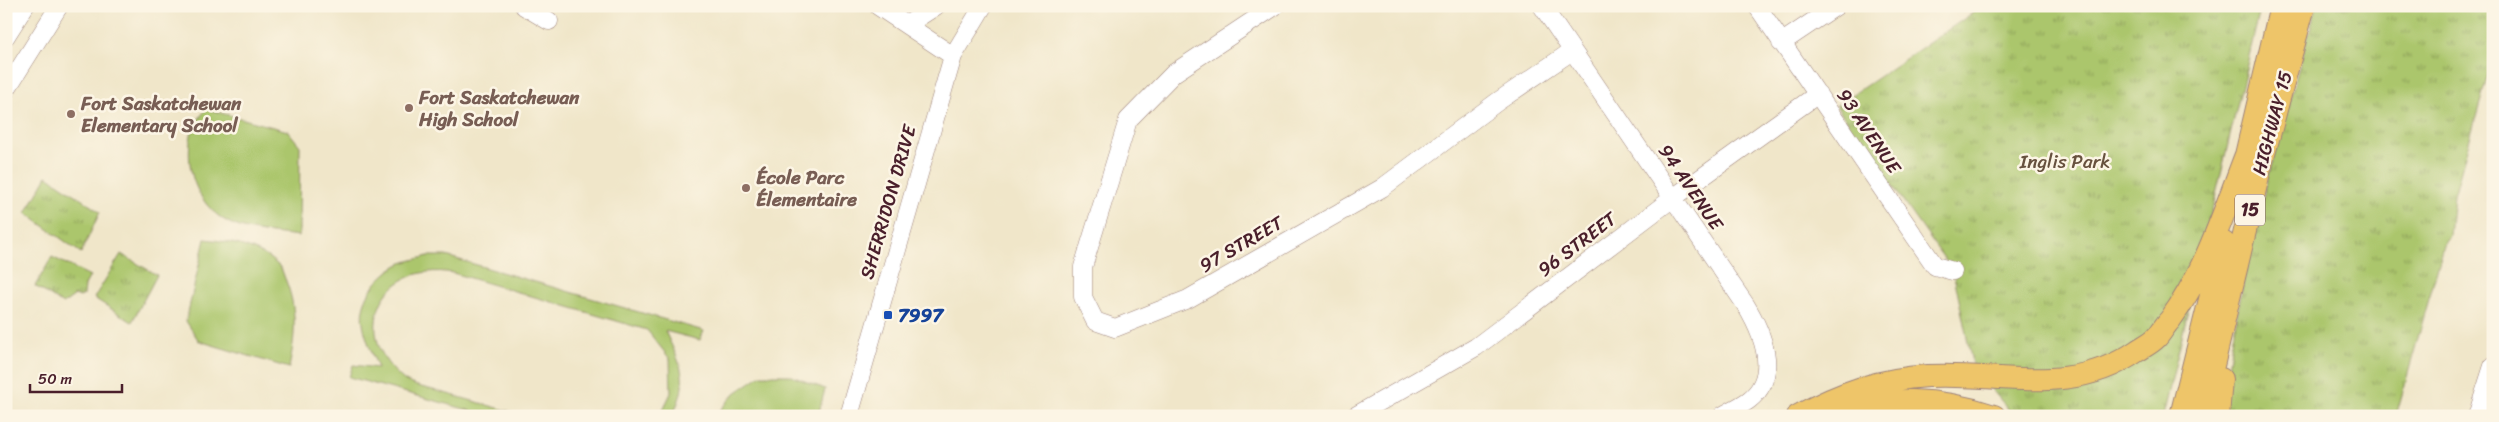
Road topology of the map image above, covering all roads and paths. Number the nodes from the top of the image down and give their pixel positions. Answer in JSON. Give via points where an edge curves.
{"nodes":[{"id":1,"x":25,"y":6,"type":"edge"},
{"id":2,"x":59,"y":6,"type":"edge"},
{"id":3,"x":524,"y":6,"type":"edge"},
{"id":4,"x":878,"y":6,"type":"edge"},
{"id":5,"x":936,"y":6,"type":"edge"},
{"id":6,"x":983,"y":6,"type":"edge"},
{"id":7,"x":1275,"y":6,"type":"edge"},
{"id":8,"x":1542,"y":6,"type":"edge"},
{"id":9,"x":1757,"y":6,"type":"edge"},
{"id":10,"x":1836,"y":6,"type":"edge"},
{"id":11,"x":2281,"y":6,"type":"edge"},
{"id":12,"x":2304,"y":6,"type":"edge"},
{"id":13,"x":549,"y":21,"type":"dead end"},
{"id":14,"x":908,"y":24,"type":"junction"},
{"id":15,"x":6,"y":36,"type":"edge"},
{"id":16,"x":1781,"y":43,"type":"junction"},
{"id":17,"x":1572,"y":51,"type":"junction"},
{"id":18,"x":952,"y":56,"type":"junction"},
{"id":19,"x":6,"y":90,"type":"edge"},
{"id":20,"x":1818,"y":94,"type":"junction"},
{"id":21,"x":2246,"y":155,"type":"junction"},
{"id":22,"x":1673,"y":198,"type":"junction"},
{"id":23,"x":1953,"y":272,"type":"dead end"},
{"id":24,"x":2234,"y":272,"type":"junction"},
{"id":25,"x":2493,"y":366,"type":"edge"},
{"id":26,"x":849,"y":416,"type":"edge"},
{"id":27,"x":1355,"y":416,"type":"edge"},
{"id":28,"x":1722,"y":416,"type":"edge"},
{"id":29,"x":1798,"y":416,"type":"edge"},
{"id":30,"x":1830,"y":416,"type":"edge"},
{"id":31,"x":1994,"y":416,"type":"edge"},
{"id":32,"x":2181,"y":416,"type":"edge"},
{"id":33,"x":2201,"y":416,"type":"edge"},
{"id":34,"x":2218,"y":416,"type":"edge"},
{"id":35,"x":2477,"y":416,"type":"edge"}],
"edges":[{"from":1,"to":15,"type":"street"},
{"from":2,"to":19,"type":"street"},
{"from":3,"to":13,"type":"street"},
{"from":4,"to":14,"type":"street"},
{"from":5,"to":14,"type":"street"},
{"from":6,"to":18,"type":"street","name":"SHERRIDON DRIVE"},
{"from":7,"to":17,"type":"street","name":"97 STREET","via":[[1174,73],[1128,120],[1083,268],[1083,297],[1095,320],[1115,328],[1188,300],[1382,188]]},
{"from":8,"to":17,"type":"street","name":"94 AVENUE"},
{"from":9,"to":16,"type":"street","name":"93 AVENUE"},
{"from":10,"to":16,"type":"street"},
{"from":11,"to":21,"type":"main road","name":"HIGHWAY 15","number":"15"},
{"from":12,"to":24,"type":"main road","name":"HIGHWAY 15","number":"15"},
{"from":14,"to":18,"type":"street"},
{"from":16,"to":20,"type":"street","name":"93 AVENUE"},
{"from":17,"to":22,"type":"street","name":"94 AVENUE"},
{"from":18,"to":26,"type":"street","name":"SHERRIDON DRIVE"},
{"from":20,"to":22,"type":"street","name":"96 STREET"},
{"from":20,"to":23,"type":"street","name":"93 AVENUE","via":[[1936,266]]},
{"from":21,"to":29,"type":"main road","via":[[2204,262],[2184,301],[2156,338],[2122,362],[2088,375],[2057,379],[1928,376],[1894,380],[1854,389]]},
{"from":21,"to":32,"type":"main road","name":"HIGHWAY 15","number":"15"},
{"from":22,"to":27,"type":"street","name":"96 STREET","via":[[1476,347]]},
{"from":22,"to":28,"type":"street","name":"94 AVENUE","via":[[1758,327],[1764,344],[1766,370],[1762,385],[1749,400]]},
{"from":24,"to":33,"type":"main road","name":"HIGHWAY 15","number":"15"},
{"from":24,"to":34,"type":"main road"},
{"from":25,"to":35,"type":"street"},
{"from":30,"to":31,"type":"main road","via":[[1895,400],[1965,406]]}]}
